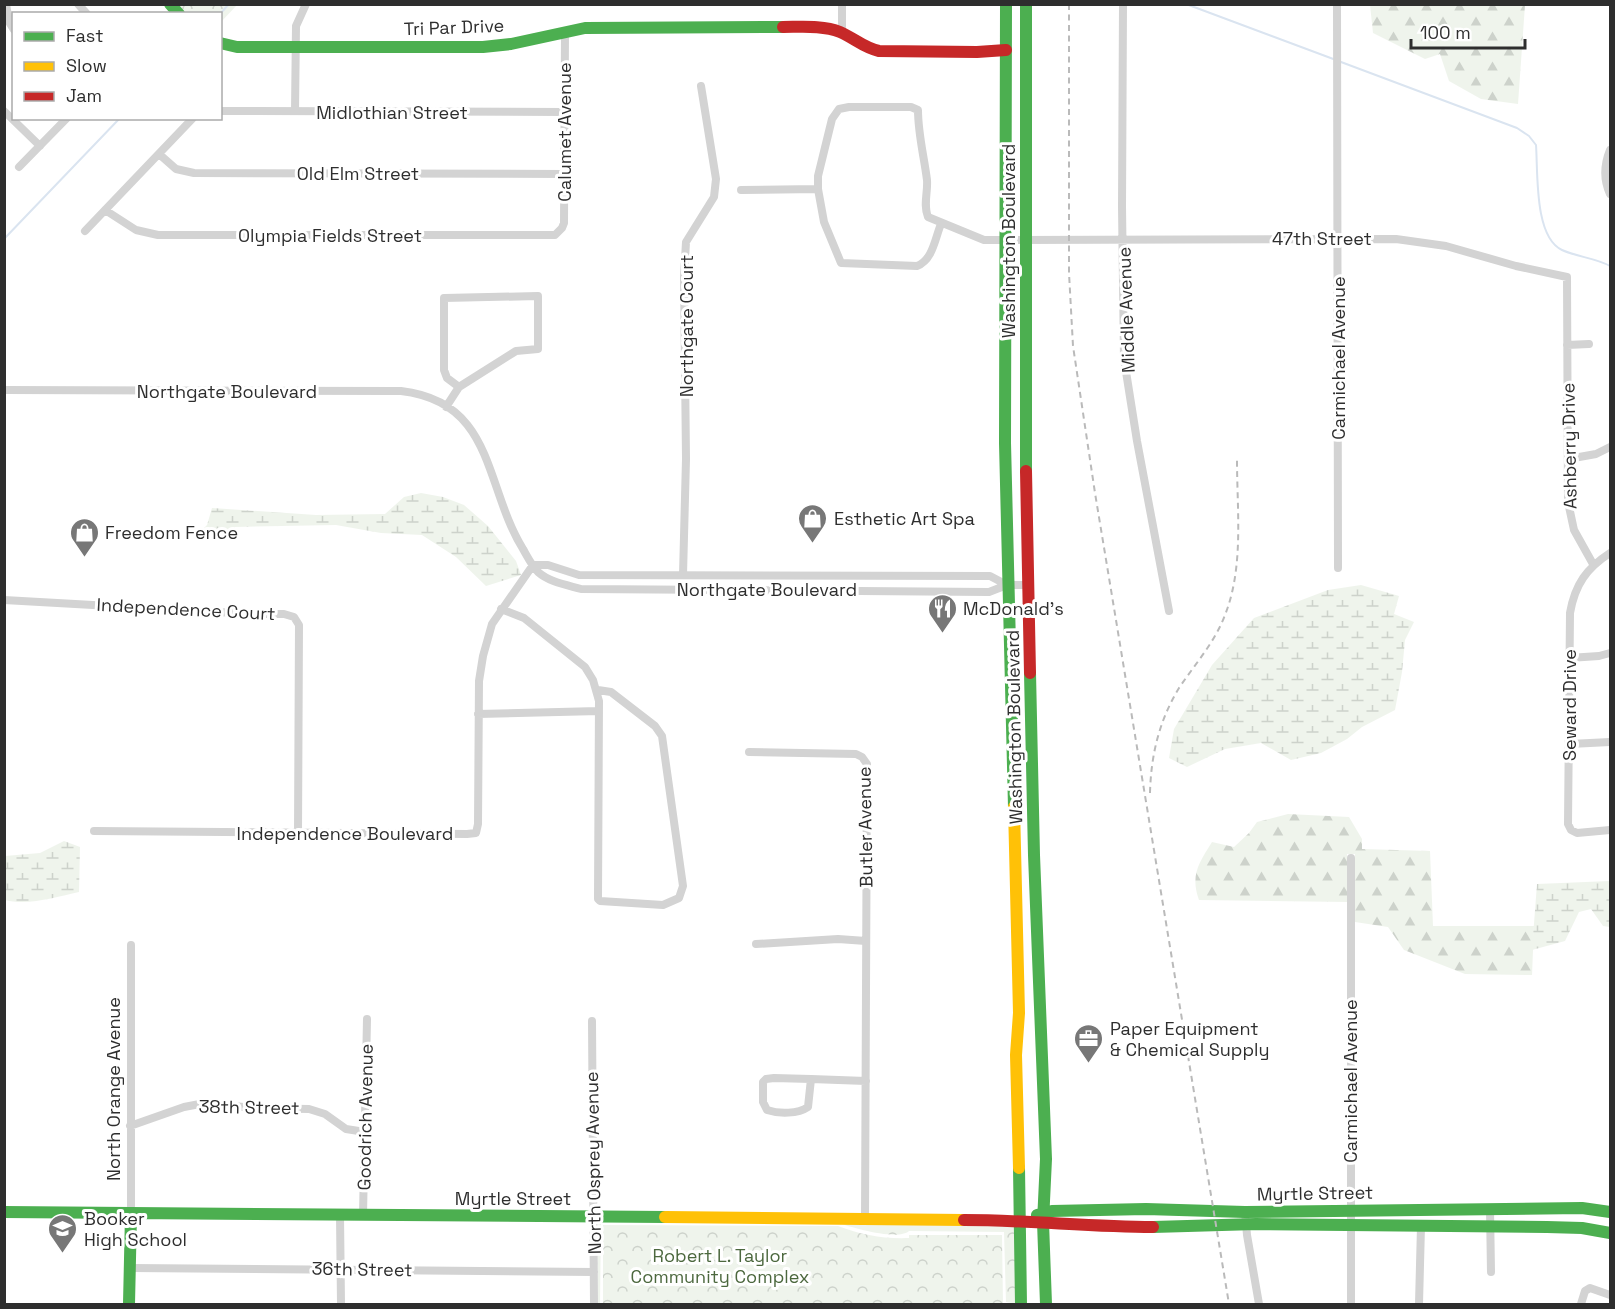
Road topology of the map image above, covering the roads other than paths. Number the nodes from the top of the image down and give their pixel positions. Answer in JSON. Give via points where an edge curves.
{"nodes":[{"id":1,"x":6,"y":4,"type":"edge"},
{"id":2,"x":306,"y":4,"type":"edge"},
{"id":3,"x":842,"y":4,"type":"edge"},
{"id":4,"x":1006,"y":4,"type":"edge"},
{"id":5,"x":1026,"y":4,"type":"edge"},
{"id":6,"x":1123,"y":4,"type":"edge"},
{"id":7,"x":1337,"y":4,"type":"edge"},
{"id":8,"x":12,"y":27,"type":"edge"},
{"id":9,"x":565,"y":31,"type":"junction"},
{"id":10,"x":842,"y":33,"type":"junction"},
{"id":11,"x":222,"y":43,"type":"edge"},
{"id":12,"x":295,"y":47,"type":"junction"},
{"id":13,"x":1006,"y":50,"type":"junction"},
{"id":14,"x":701,"y":86,"type":"dead end"},
{"id":15,"x":222,"y":111,"type":"edge"},
{"id":16,"x":295,"y":111,"type":"junction"},
{"id":17,"x":564,"y":112,"type":"junction"},
{"id":18,"x":13,"y":120,"type":"edge"},
{"id":19,"x":65,"y":120,"type":"edge"},
{"id":20,"x":191,"y":120,"type":"edge"},
{"id":21,"x":40,"y":146,"type":"junction"},
{"id":22,"x":1611,"y":150,"type":"edge"},
{"id":23,"x":159,"y":154,"type":"junction"},
{"id":24,"x":1026,"y":164,"type":"junction"},
{"id":25,"x":20,"y":167,"type":"dead end"},
{"id":26,"x":564,"y":174,"type":"junction"},
{"id":27,"x":818,"y":189,"type":"junction"},
{"id":28,"x":741,"y":190,"type":"dead end"},
{"id":29,"x":1611,"y":194,"type":"edge"},
{"id":30,"x":105,"y":210,"type":"junction"},
{"id":31,"x":941,"y":224,"type":"junction"},
{"id":32,"x":85,"y":231,"type":"dead end"},
{"id":33,"x":559,"y":232,"type":"joint"},
{"id":34,"x":1339,"y":238,"type":"junction"},
{"id":35,"x":1026,"y":239,"type":"junction"},
{"id":36,"x":1122,"y":239,"type":"junction"},
{"id":37,"x":1005,"y":240,"type":"junction"},
{"id":38,"x":1589,"y":344,"type":"dead end"},
{"id":39,"x":1567,"y":345,"type":"junction"},
{"id":40,"x":459,"y":387,"type":"junction"},
{"id":41,"x":4,"y":390,"type":"edge"},
{"id":42,"x":446,"y":407,"type":"junction"},
{"id":43,"x":1611,"y":447,"type":"edge"},
{"id":44,"x":1568,"y":459,"type":"junction"},
{"id":45,"x":1611,"y":553,"type":"edge"},
{"id":46,"x":1593,"y":564,"type":"junction"},
{"id":47,"x":533,"y":566,"type":"junction"},
{"id":48,"x":1338,"y":568,"type":"dead end"},
{"id":49,"x":683,"y":575,"type":"junction"},
{"id":50,"x":1007,"y":585,"type":"junction"},
{"id":51,"x":1029,"y":585,"type":"junction"},
{"id":52,"x":4,"y":600,"type":"edge"},
{"id":53,"x":501,"y":609,"type":"junction"},
{"id":54,"x":1169,"y":611,"type":"dead end"},
{"id":55,"x":1611,"y":653,"type":"edge"},
{"id":56,"x":1569,"y":658,"type":"junction"},
{"id":57,"x":598,"y":690,"type":"junction"},
{"id":58,"x":599,"y":711,"type":"junction"},
{"id":59,"x":478,"y":714,"type":"junction"},
{"id":60,"x":1611,"y":742,"type":"edge"},
{"id":61,"x":1570,"y":744,"type":"junction"},
{"id":62,"x":748,"y":752,"type":"dead end"},
{"id":63,"x":1611,"y":830,"type":"edge"},
{"id":64,"x":94,"y":831,"type":"dead end"},
{"id":65,"x":298,"y":832,"type":"junction"},
{"id":66,"x":1351,"y":858,"type":"dead end"},
{"id":67,"x":866,"y":941,"type":"junction"},
{"id":68,"x":756,"y":944,"type":"dead end"},
{"id":69,"x":131,"y":945,"type":"dead end"},
{"id":70,"x":367,"y":1019,"type":"dead end"},
{"id":71,"x":592,"y":1021,"type":"dead end"},
{"id":72,"x":811,"y":1079,"type":"junction"},
{"id":73,"x":866,"y":1081,"type":"junction"},
{"id":74,"x":130,"y":1126,"type":"junction"},
{"id":75,"x":365,"y":1132,"type":"junction"},
{"id":76,"x":1490,"y":1209,"type":"junction"},
{"id":77,"x":1351,"y":1210,"type":"junction"},
{"id":78,"x":4,"y":1212,"type":"edge"},
{"id":79,"x":1611,"y":1212,"type":"edge"},
{"id":80,"x":131,"y":1214,"type":"junction"},
{"id":81,"x":340,"y":1215,"type":"junction"},
{"id":82,"x":363,"y":1215,"type":"junction"},
{"id":83,"x":593,"y":1217,"type":"junction"},
{"id":84,"x":865,"y":1218,"type":"junction"},
{"id":85,"x":1043,"y":1218,"type":"junction"},
{"id":86,"x":1246,"y":1218,"type":"junction"},
{"id":87,"x":1021,"y":1220,"type":"junction"},
{"id":88,"x":1351,"y":1225,"type":"junction"},
{"id":89,"x":1420,"y":1226,"type":"junction"},
{"id":90,"x":1490,"y":1227,"type":"junction"},
{"id":91,"x":1611,"y":1233,"type":"edge"},
{"id":92,"x":130,"y":1268,"type":"junction"},
{"id":93,"x":341,"y":1269,"type":"junction"},
{"id":94,"x":594,"y":1272,"type":"junction"},
{"id":95,"x":1491,"y":1272,"type":"dead end"},
{"id":96,"x":1611,"y":1295,"type":"edge"},
{"id":97,"x":129,"y":1305,"type":"edge"},
{"id":98,"x":341,"y":1305,"type":"edge"},
{"id":99,"x":594,"y":1305,"type":"edge"},
{"id":100,"x":1021,"y":1305,"type":"edge"},
{"id":101,"x":1046,"y":1305,"type":"edge"},
{"id":102,"x":1259,"y":1305,"type":"edge"},
{"id":103,"x":1351,"y":1305,"type":"edge"},
{"id":104,"x":1419,"y":1305,"type":"edge"},
{"id":105,"x":1581,"y":1305,"type":"edge"}],
"edges":[{"from":1,"to":8,"type":"street"},
{"from":2,"to":12,"type":"street","via":[[296,26]]},
{"from":3,"to":10,"type":"street"},
{"from":4,"to":13,"type":"street","name":"Washington Boulevard"},
{"from":5,"to":24,"type":"street","name":"Washington Boulevard"},
{"from":6,"to":36,"type":"street","name":"Middle Avenue"},
{"from":7,"to":34,"type":"street","name":"Carmichael Avenue"},
{"from":9,"to":10,"type":"street","name":"Tri Par Drive","via":[[606,27],[796,27]]},
{"from":9,"to":12,"type":"street","name":"Tri Par Drive","via":[[483,47]]},
{"from":9,"to":17,"type":"street","name":"Calumet Avenue"},
{"from":10,"to":13,"type":"street","name":"Tri Par Drive","via":[[879,51]]},
{"from":11,"to":12,"type":"street","name":"Tri Par Drive"},
{"from":12,"to":16,"type":"street"},
{"from":13,"to":24,"type":"street","via":[[1022,71]]},
{"from":13,"to":37,"type":"street","name":"Washington Boulevard"},
{"from":14,"to":49,"type":"street","name":"Northgate Court","via":[[716,179],[714,197],[686,242]]},
{"from":15,"to":16,"type":"street","name":"Midlothian Street"},
{"from":16,"to":17,"type":"street","name":"Midlothian Street"},
{"from":17,"to":26,"type":"street","name":"Calumet Avenue"},
{"from":18,"to":21,"type":"street"},
{"from":19,"to":21,"type":"street"},
{"from":20,"to":23,"type":"street"},
{"from":21,"to":25,"type":"street"},
{"from":22,"to":29,"type":"street","via":[[1605,172]]},
{"from":23,"to":26,"type":"street","name":"Old Elm Street","via":[[176,169],[194,173]]},
{"from":23,"to":30,"type":"street"},
{"from":24,"to":35,"type":"street","name":"Washington Boulevard"},
{"from":26,"to":33,"type":"street","name":"Calumet Avenue","via":[[564,223]]},
{"from":27,"to":28,"type":"street"},
{"from":27,"to":31,"type":"street","via":[[824,222],[841,263],[917,266],[930,257]]},
{"from":27,"to":31,"type":"street","via":[[832,120],[839,109],[915,108],[927,181],[926,213]]},
{"from":30,"to":32,"type":"street"},
{"from":30,"to":33,"type":"street","name":"Olympia Fields Street","via":[[130,227],[158,235],[550,236]]},
{"from":31,"to":37,"type":"street","name":"47th Street","via":[[984,240]]},
{"from":34,"to":36,"type":"street","name":"47th Street"},
{"from":34,"to":39,"type":"street","name":"47th Street","via":[[1428,242],[1567,277]]},
{"from":34,"to":48,"type":"street","name":"Carmichael Avenue"},
{"from":35,"to":36,"type":"street","name":"47th Street"},
{"from":35,"to":37,"type":"street","name":"47th Street"},
{"from":35,"to":51,"type":"street","name":"Washington Boulevard"},
{"from":36,"to":54,"type":"street","name":"Middle Avenue","via":[[1124,359]]},
{"from":37,"to":50,"type":"street","name":"Washington Boulevard"},
{"from":38,"to":39,"type":"street"},
{"from":39,"to":44,"type":"street","name":"Ashberry Drive"},
{"from":40,"to":40,"type":"street","via":[[445,373],[444,298],[538,297],[538,349],[516,351]]},
{"from":40,"to":42,"type":"street"},
{"from":41,"to":42,"type":"street","name":"Northgate Boulevard","via":[[401,391],[427,396]]},
{"from":42,"to":47,"type":"street","name":"Northgate Boulevard","via":[[463,418],[478,439],[511,529]]},
{"from":43,"to":44,"type":"street"},
{"from":44,"to":46,"type":"street","name":"Ashberry Drive","via":[[1571,519]]},
{"from":45,"to":46,"type":"street","name":"Seward Drive"},
{"from":46,"to":56,"type":"street","name":"Seward Drive","via":[[1571,605]]},
{"from":47,"to":49,"type":"street","name":"Northgate Boulevard","via":[[548,565],[579,575]]},
{"from":47,"to":50,"type":"street","name":"Northgate Boulevard","via":[[552,580],[581,589],[989,592]]},
{"from":47,"to":53,"type":"street","name":"Independence Boulevard"},
{"from":49,"to":50,"type":"street","name":"Northgate Boulevard","via":[[990,576]]},
{"from":50,"to":51,"type":"street","name":"Northgate Boulevard"},
{"from":50,"to":87,"type":"street","name":"Washington Boulevard"},
{"from":51,"to":85,"type":"street","name":"Washington Boulevard","via":[[1046,1159]]},
{"from":52,"to":65,"type":"street","name":"Independence Court","via":[[294,617],[299,626]]},
{"from":53,"to":57,"type":"street","via":[[524,618],[585,667]]},
{"from":53,"to":59,"type":"street","name":"Independence Boulevard","via":[[492,624],[483,656]]},
{"from":55,"to":56,"type":"street"},
{"from":56,"to":61,"type":"street","name":"Seward Drive"},
{"from":57,"to":58,"type":"street"},
{"from":57,"to":58,"type":"street","via":[[611,692],[662,736],[683,886],[679,898],[667,904],[598,899]]},
{"from":58,"to":59,"type":"street"},
{"from":59,"to":65,"type":"street","name":"Independence Boulevard","via":[[476,832]]},
{"from":60,"to":61,"type":"street"},
{"from":61,"to":63,"type":"street","name":"Seward Drive","via":[[1569,827],[1577,833]]},
{"from":62,"to":67,"type":"street","name":"Butler Avenue","via":[[856,754],[866,760]]},
{"from":64,"to":65,"type":"street","name":"Independence Boulevard"},
{"from":66,"to":77,"type":"street","name":"Carmichael Avenue"},
{"from":67,"to":68,"type":"street"},
{"from":67,"to":73,"type":"street","name":"Butler Avenue"},
{"from":69,"to":74,"type":"street","name":"North Orange Avenue"},
{"from":70,"to":75,"type":"street","name":"Goodrich Avenue"},
{"from":71,"to":83,"type":"street","name":"North Osprey Avenue"},
{"from":72,"to":72,"type":"street","via":[[766,1079],[762,1091],[764,1107],[779,1112],[806,1109]]},
{"from":72,"to":73,"type":"street"},
{"from":73,"to":84,"type":"street","name":"Butler Avenue"},
{"from":74,"to":75,"type":"street","name":"38th Street","via":[[205,1103],[309,1109],[325,1114],[346,1129]]},
{"from":74,"to":80,"type":"street","name":"North Orange Avenue"},
{"from":75,"to":82,"type":"street","name":"Goodrich Avenue"},
{"from":76,"to":77,"type":"street","name":"Myrtle Street"},
{"from":76,"to":79,"type":"street","name":"Myrtle Street","via":[[1582,1208]]},
{"from":76,"to":90,"type":"street"},
{"from":77,"to":86,"type":"street","name":"Myrtle Street"},
{"from":77,"to":88,"type":"street","name":"Carmichael Avenue"},
{"from":78,"to":80,"type":"street","name":"Myrtle Street"},
{"from":80,"to":81,"type":"street","name":"Myrtle Street"},
{"from":80,"to":92,"type":"street","name":"North Orange Avenue"},
{"from":81,"to":82,"type":"street","name":"Myrtle Street"},
{"from":81,"to":93,"type":"street"},
{"from":82,"to":83,"type":"street","name":"Myrtle Street"},
{"from":83,"to":84,"type":"street","name":"Myrtle Street"},
{"from":83,"to":94,"type":"street","name":"North Osprey Avenue"},
{"from":84,"to":87,"type":"street","name":"Myrtle Street"},
{"from":85,"to":86,"type":"street","name":"Myrtle Street","via":[[1090,1227],[1215,1226]]},
{"from":85,"to":86,"type":"street","name":"Myrtle Street","via":[[1052,1211],[1146,1209]]},
{"from":85,"to":87,"type":"street","name":"Myrtle Street"},
{"from":85,"to":101,"type":"street","name":"Washington Boulevard"},
{"from":86,"to":88,"type":"street","name":"Myrtle Street"},
{"from":86,"to":102,"type":"street"},
{"from":87,"to":100,"type":"street","name":"Washington Boulevard"},
{"from":88,"to":89,"type":"street","name":"Myrtle Street"},
{"from":88,"to":103,"type":"street","name":"Carmichael Avenue"},
{"from":89,"to":90,"type":"street","name":"Myrtle Street"},
{"from":89,"to":104,"type":"street"},
{"from":90,"to":91,"type":"street","name":"Myrtle Street","via":[[1564,1227]]},
{"from":90,"to":95,"type":"street"},
{"from":92,"to":93,"type":"street","name":"36th Street"},
{"from":92,"to":97,"type":"street","name":"North Orange Avenue"},
{"from":93,"to":94,"type":"street","name":"36th Street"},
{"from":93,"to":98,"type":"street"},
{"from":94,"to":99,"type":"street","name":"North Osprey Avenue"},
{"from":96,"to":105,"type":"street","via":[[1590,1288],[1585,1291]]}]}
